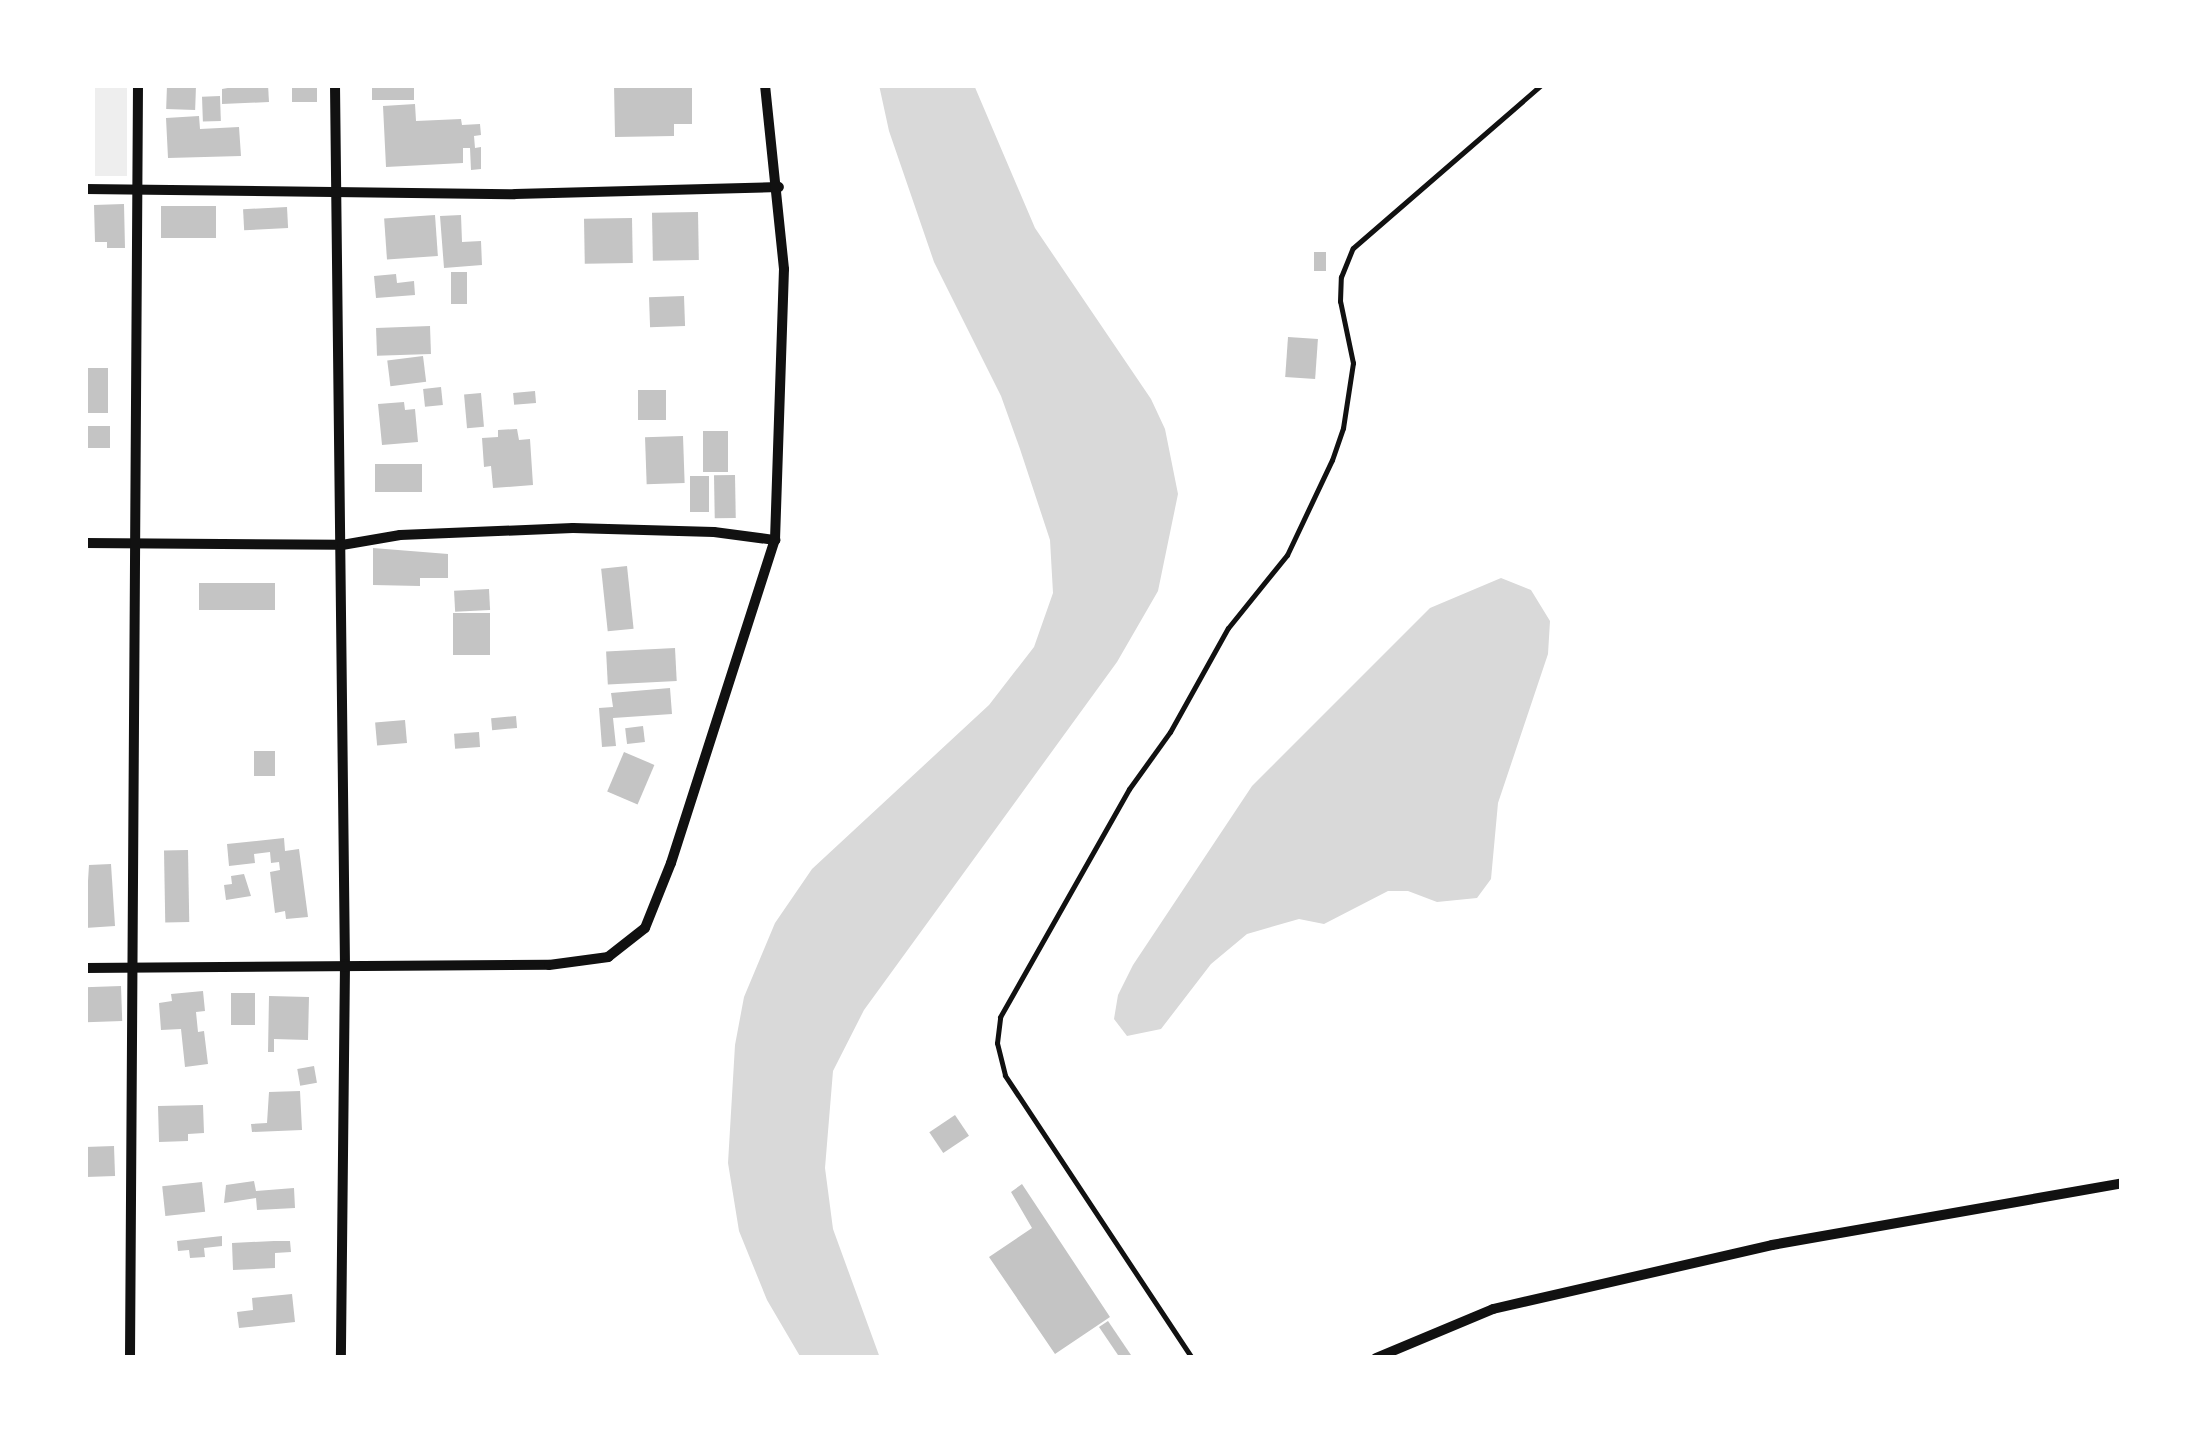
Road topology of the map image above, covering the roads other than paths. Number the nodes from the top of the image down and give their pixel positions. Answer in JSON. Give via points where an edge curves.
{"nodes":[{"id":1,"x":138,"y":85,"type":"edge"},
{"id":2,"x":336,"y":85,"type":"edge"},
{"id":3,"x":765,"y":85,"type":"edge"},
{"id":4,"x":1541,"y":85,"type":"edge"},
{"id":5,"x":779,"y":186,"type":"junction"},
{"id":6,"x":85,"y":189,"type":"edge"},
{"id":7,"x":338,"y":190,"type":"junction"},
{"id":8,"x":137,"y":191,"type":"junction"},
{"id":9,"x":774,"y":540,"type":"junction"},
{"id":10,"x":85,"y":543,"type":"edge"},
{"id":11,"x":136,"y":543,"type":"junction"},
{"id":12,"x":342,"y":546,"type":"junction"},
{"id":13,"x":346,"y":964,"type":"junction"},
{"id":14,"x":132,"y":967,"type":"junction"},
{"id":15,"x":85,"y":968,"type":"edge"},
{"id":16,"x":2122,"y":1183,"type":"edge"},
{"id":17,"x":130,"y":1358,"type":"edge"},
{"id":18,"x":341,"y":1358,"type":"edge"},
{"id":19,"x":1192,"y":1358,"type":"edge"},
{"id":20,"x":1376,"y":1358,"type":"edge"}],
"edges":[{"from":1,"to":8,"type":"street"},
{"from":2,"to":7,"type":"street"},
{"from":3,"to":5,"type":"street"},
{"from":4,"to":19,"type":"lane","via":[[1353,248],[1340,301],[1353,363],[1332,460],[1286,556],[1228,628],[1170,732],[1128,789],[1000,1017],[997,1043],[1005,1075]]},
{"from":5,"to":7,"type":"street","via":[[515,194]]},
{"from":5,"to":9,"type":"street","via":[[784,356]]},
{"from":6,"to":8,"type":"street"},
{"from":7,"to":8,"type":"street"},
{"from":7,"to":12,"type":"street"},
{"from":8,"to":11,"type":"street"},
{"from":9,"to":12,"type":"street","via":[[556,528],[400,535]]},
{"from":9,"to":13,"type":"street","via":[[646,928],[608,956],[493,967]]},
{"from":10,"to":11,"type":"street"},
{"from":11,"to":12,"type":"street"},
{"from":11,"to":14,"type":"street"},
{"from":12,"to":13,"type":"street"},
{"from":13,"to":14,"type":"street"},
{"from":13,"to":18,"type":"street"},
{"from":14,"to":15,"type":"street"},
{"from":14,"to":17,"type":"street"},
{"from":16,"to":20,"type":"street","via":[[1772,1246],[1493,1308]]}]}
